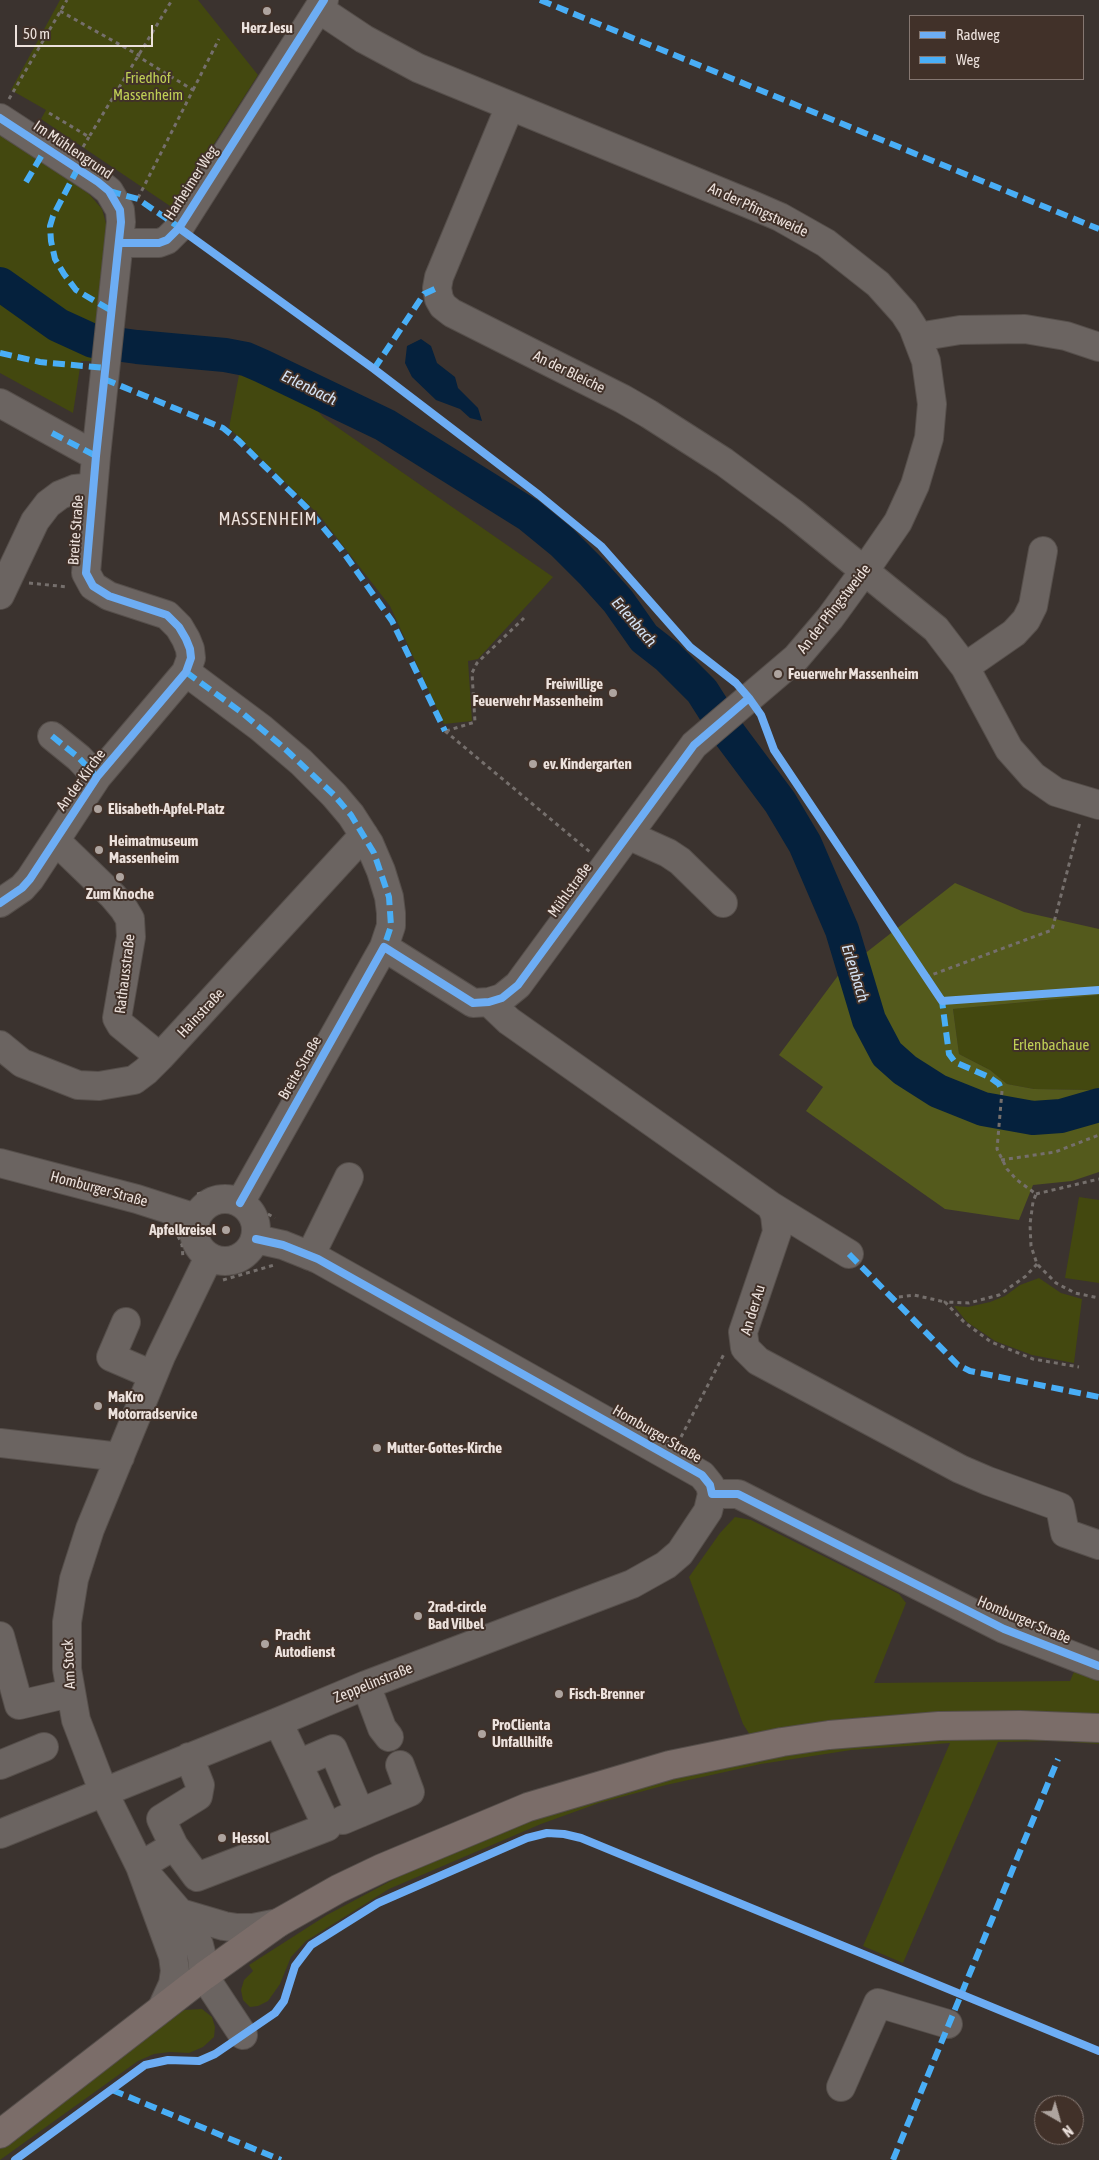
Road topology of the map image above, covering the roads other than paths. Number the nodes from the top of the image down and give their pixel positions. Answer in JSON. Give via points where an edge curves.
{"nodes":[{"id":1,"x":322,"y":5,"type":"edge"},
{"id":2,"x":510,"y":106,"type":"junction"},
{"id":3,"x":2,"y":112,"type":"edge"},
{"id":4,"x":119,"y":243,"type":"junction"},
{"id":5,"x":918,"y":337,"type":"junction"},
{"id":6,"x":1099,"y":347,"type":"edge"},
{"id":7,"x":0,"y":403,"type":"edge"},
{"id":8,"x":96,"y":456,"type":"junction"},
{"id":9,"x":93,"y":487,"type":"junction"},
{"id":10,"x":1043,"y":551,"type":"dead end"},
{"id":11,"x":866,"y":570,"type":"junction"},
{"id":12,"x":3,"y":588,"type":"edge"},
{"id":13,"x":965,"y":667,"type":"junction"},
{"id":14,"x":186,"y":672,"type":"junction"},
{"id":15,"x":741,"y":704,"type":"joint"},
{"id":16,"x":52,"y":736,"type":"dead end"},
{"id":17,"x":97,"y":777,"type":"junction"},
{"id":18,"x":1092,"y":804,"type":"edge"},
{"id":19,"x":628,"y":834,"type":"junction"},
{"id":20,"x":364,"y":835,"type":"junction"},
{"id":21,"x":56,"y":841,"type":"junction"},
{"id":22,"x":0,"y":903,"type":"edge"},
{"id":23,"x":723,"y":903,"type":"dead end"},
{"id":24,"x":384,"y":947,"type":"junction"},
{"id":25,"x":489,"y":1002,"type":"junction"},
{"id":26,"x":0,"y":1045,"type":"edge"},
{"id":27,"x":160,"y":1057,"type":"junction"},
{"id":28,"x":0,"y":1163,"type":"edge"},
{"id":29,"x":349,"y":1177,"type":"dead end"},
{"id":30,"x":240,"y":1203,"type":"junction"},
{"id":31,"x":770,"y":1206,"type":"junction"},
{"id":32,"x":196,"y":1218,"type":"junction"},
{"id":33,"x":256,"y":1239,"type":"junction"},
{"id":34,"x":849,"y":1254,"type":"dead end"},
{"id":35,"x":310,"y":1256,"type":"junction"},
{"id":36,"x":209,"y":1257,"type":"junction"},
{"id":37,"x":126,"y":1322,"type":"dead end"},
{"id":38,"x":153,"y":1375,"type":"junction"},
{"id":39,"x":0,"y":1443,"type":"edge"},
{"id":40,"x":120,"y":1457,"type":"junction"},
{"id":41,"x":712,"y":1494,"type":"junction"},
{"id":42,"x":1099,"y":1545,"type":"edge"},
{"id":43,"x":0,"y":1636,"type":"edge"},
{"id":44,"x":1099,"y":1666,"type":"edge"},
{"id":45,"x":366,"y":1685,"type":"junction"},
{"id":46,"x":70,"y":1693,"type":"junction"},
{"id":47,"x":278,"y":1722,"type":"junction"},
{"id":48,"x":1099,"y":1728,"type":"edge"},
{"id":49,"x":386,"y":1733,"type":"dead end"},
{"id":50,"x":44,"y":1747,"type":"dead end"},
{"id":51,"x":189,"y":1757,"type":"junction"},
{"id":52,"x":298,"y":1764,"type":"junction"},
{"id":53,"x":0,"y":1765,"type":"edge"},
{"id":54,"x":402,"y":1769,"type":"dead end"},
{"id":55,"x":104,"y":1793,"type":"junction"},
{"id":56,"x":360,"y":1813,"type":"junction"},
{"id":57,"x":327,"y":1827,"type":"junction"},
{"id":58,"x":0,"y":1834,"type":"edge"},
{"id":59,"x":174,"y":1846,"type":"junction"},
{"id":60,"x":140,"y":1866,"type":"junction"},
{"id":61,"x":180,"y":1913,"type":"junction"},
{"id":62,"x":278,"y":1923,"type":"junction"},
{"id":63,"x":173,"y":1956,"type":"junction"},
{"id":64,"x":204,"y":1976,"type":"junction"},
{"id":65,"x":162,"y":2008,"type":"junction"},
{"id":66,"x":948,"y":2024,"type":"dead end"},
{"id":67,"x":243,"y":2035,"type":"dead end"},
{"id":68,"x":841,"y":2087,"type":"dead end"},
{"id":69,"x":0,"y":2134,"type":"edge"}],
"edges":[{"from":1,"to":2,"type":"street","name":"An der Pfingstweide","via":[[364,39],[402,61]]},
{"from":1,"to":4,"type":"street","name":"Harheimer Weg","via":[[179,228],[159,243]]},
{"from":2,"to":5,"type":"street","name":"An der Pfingstweide","via":[[752,205],[805,230],[878,284],[904,313]]},
{"from":2,"to":11,"type":"street","name":"An der Bleiche","via":[[440,277],[437,288],[443,306],[452,314],[623,399],[672,428],[755,484]]},
{"from":3,"to":4,"type":"street","name":"Im Mühlengrund","via":[[109,190],[120,210]]},
{"from":4,"to":8,"type":"street","name":"Breite Straße"},
{"from":5,"to":6,"type":"street","via":[[960,330],[1018,328],[1048,332]]},
{"from":5,"to":11,"type":"street","name":"An der Pfingstweide","via":[[931,389],[929,438],[908,502]]},
{"from":7,"to":8,"type":"street"},
{"from":8,"to":9,"type":"street","name":"Breite Straße"},
{"from":9,"to":12,"type":"street","via":[[75,489],[48,504],[35,521]]},
{"from":9,"to":14,"type":"street","name":"Breite Straße","via":[[86,573],[93,586],[109,596],[159,611],[174,621],[190,649],[191,658]]},
{"from":10,"to":13,"type":"street","via":[[1033,606],[1026,620],[1014,633]]},
{"from":11,"to":13,"type":"street","name":"An der Bleiche","via":[[936,628]]},
{"from":11,"to":15,"type":"street","name":"An der Pfingstweide","via":[[796,658]]},
{"from":13,"to":18,"type":"street","name":"An der Bleiche","via":[[1001,736],[1020,764],[1056,792]]},
{"from":14,"to":17,"type":"street","name":"An der Kirche"},
{"from":14,"to":20,"type":"street","name":"Breite Straße","via":[[301,762],[334,795]]},
{"from":15,"to":19,"type":"street","name":"Mühlstraße","via":[[707,732]]},
{"from":16,"to":17,"type":"street","name":"An der Kirche"},
{"from":17,"to":21,"type":"street","name":"An der Kirche"},
{"from":19,"to":23,"type":"street","via":[[680,861]]},
{"from":19,"to":25,"type":"street","name":"Mühlstraße","via":[[518,985],[502,998]]},
{"from":20,"to":24,"type":"street","name":"Breite Straße","via":[[389,897],[391,926]]},
{"from":20,"to":27,"type":"street","name":"Hainstraße"},
{"from":21,"to":22,"type":"street","name":"An der Kirche","via":[[22,888]]},
{"from":21,"to":27,"type":"street","name":"Rathausstraße","via":[[113,896],[127,914],[131,937],[117,1018]]},
{"from":24,"to":25,"type":"street","via":[[473,1002]]},
{"from":24,"to":30,"type":"street","name":"Breite Straße"},
{"from":25,"to":31,"type":"street","via":[[509,1020]]},
{"from":26,"to":27,"type":"street","name":"Hainstraße","via":[[22,1063],[60,1080],[86,1087],[134,1080]]},
{"from":28,"to":32,"type":"street","name":"Homburger Straße"},
{"from":29,"to":35,"type":"street"},
{"from":30,"to":32,"type":"street","via":[[225,1199],[214,1201]]},
{"from":30,"to":33,"type":"street","via":[[254,1216]]},
{"from":31,"to":34,"type":"street"},
{"from":31,"to":42,"type":"street","name":"An der Au","via":[[777,1232],[743,1332],[745,1348],[766,1367],[960,1469],[1060,1507],[1065,1532]]},
{"from":32,"to":36,"type":"street","via":[[196,1241]]},
{"from":33,"to":35,"type":"street","name":"Homburger Straße"},
{"from":33,"to":36,"type":"street","via":[[252,1248],[239,1259],[225,1262]]},
{"from":35,"to":41,"type":"street","name":"Homburger Straße","via":[[702,1475]]},
{"from":36,"to":38,"type":"street","name":"Am Stock"},
{"from":37,"to":38,"type":"street","via":[[111,1357]]},
{"from":38,"to":40,"type":"street","name":"Am Stock"},
{"from":39,"to":40,"type":"street"},
{"from":40,"to":46,"type":"street","name":"Am Stock","via":[[90,1529],[74,1580],[67,1630]]},
{"from":41,"to":44,"type":"street","name":"Homburger Straße","via":[[738,1494],[1004,1629]]},
{"from":41,"to":45,"type":"street","name":"Zeppelinstraße","via":[[708,1511],[694,1534],[680,1552],[651,1575]]},
{"from":43,"to":46,"type":"street","via":[[19,1705]]},
{"from":45,"to":47,"type":"street","name":"Zeppelinstraße"},
{"from":45,"to":49,"type":"street"},
{"from":46,"to":55,"type":"street","name":"Am Stock","via":[[83,1742]]},
{"from":47,"to":51,"type":"street","name":"Zeppelinstraße"},
{"from":47,"to":52,"type":"street"},
{"from":48,"to":62,"type":"main road","via":[[939,1726],[829,1735],[670,1765],[568,1794],[475,1828],[364,1876]]},
{"from":50,"to":53,"type":"street"},
{"from":51,"to":55,"type":"street","name":"Zeppelinstraße"},
{"from":51,"to":59,"type":"street","via":[[200,1785],[198,1796],[161,1819]]},
{"from":52,"to":56,"type":"street","via":[[333,1749]]},
{"from":52,"to":57,"type":"street"},
{"from":54,"to":56,"type":"street","via":[[410,1792]]},
{"from":55,"to":58,"type":"street","name":"Zeppelinstraße"},
{"from":55,"to":60,"type":"street","name":"Am Stock"},
{"from":56,"to":57,"type":"street"},
{"from":57,"to":59,"type":"street","via":[[197,1877]]},
{"from":59,"to":60,"type":"street"},
{"from":60,"to":61,"type":"street","name":"Am Stock"},
{"from":60,"to":63,"type":"street","name":"Am Stock"},
{"from":61,"to":62,"type":"street","via":[[237,1928]]},
{"from":61,"to":64,"type":"street","name":"Am Stock","via":[[199,1945]]},
{"from":62,"to":64,"type":"main road"},
{"from":63,"to":64,"type":"street","via":[[190,1970]]},
{"from":63,"to":65,"type":"street","name":"Am Stock","via":[[173,1984]]},
{"from":64,"to":65,"type":"main road"},
{"from":64,"to":67,"type":"street"},
{"from":65,"to":69,"type":"main road"},
{"from":66,"to":68,"type":"street","via":[[878,2003]]}]}
